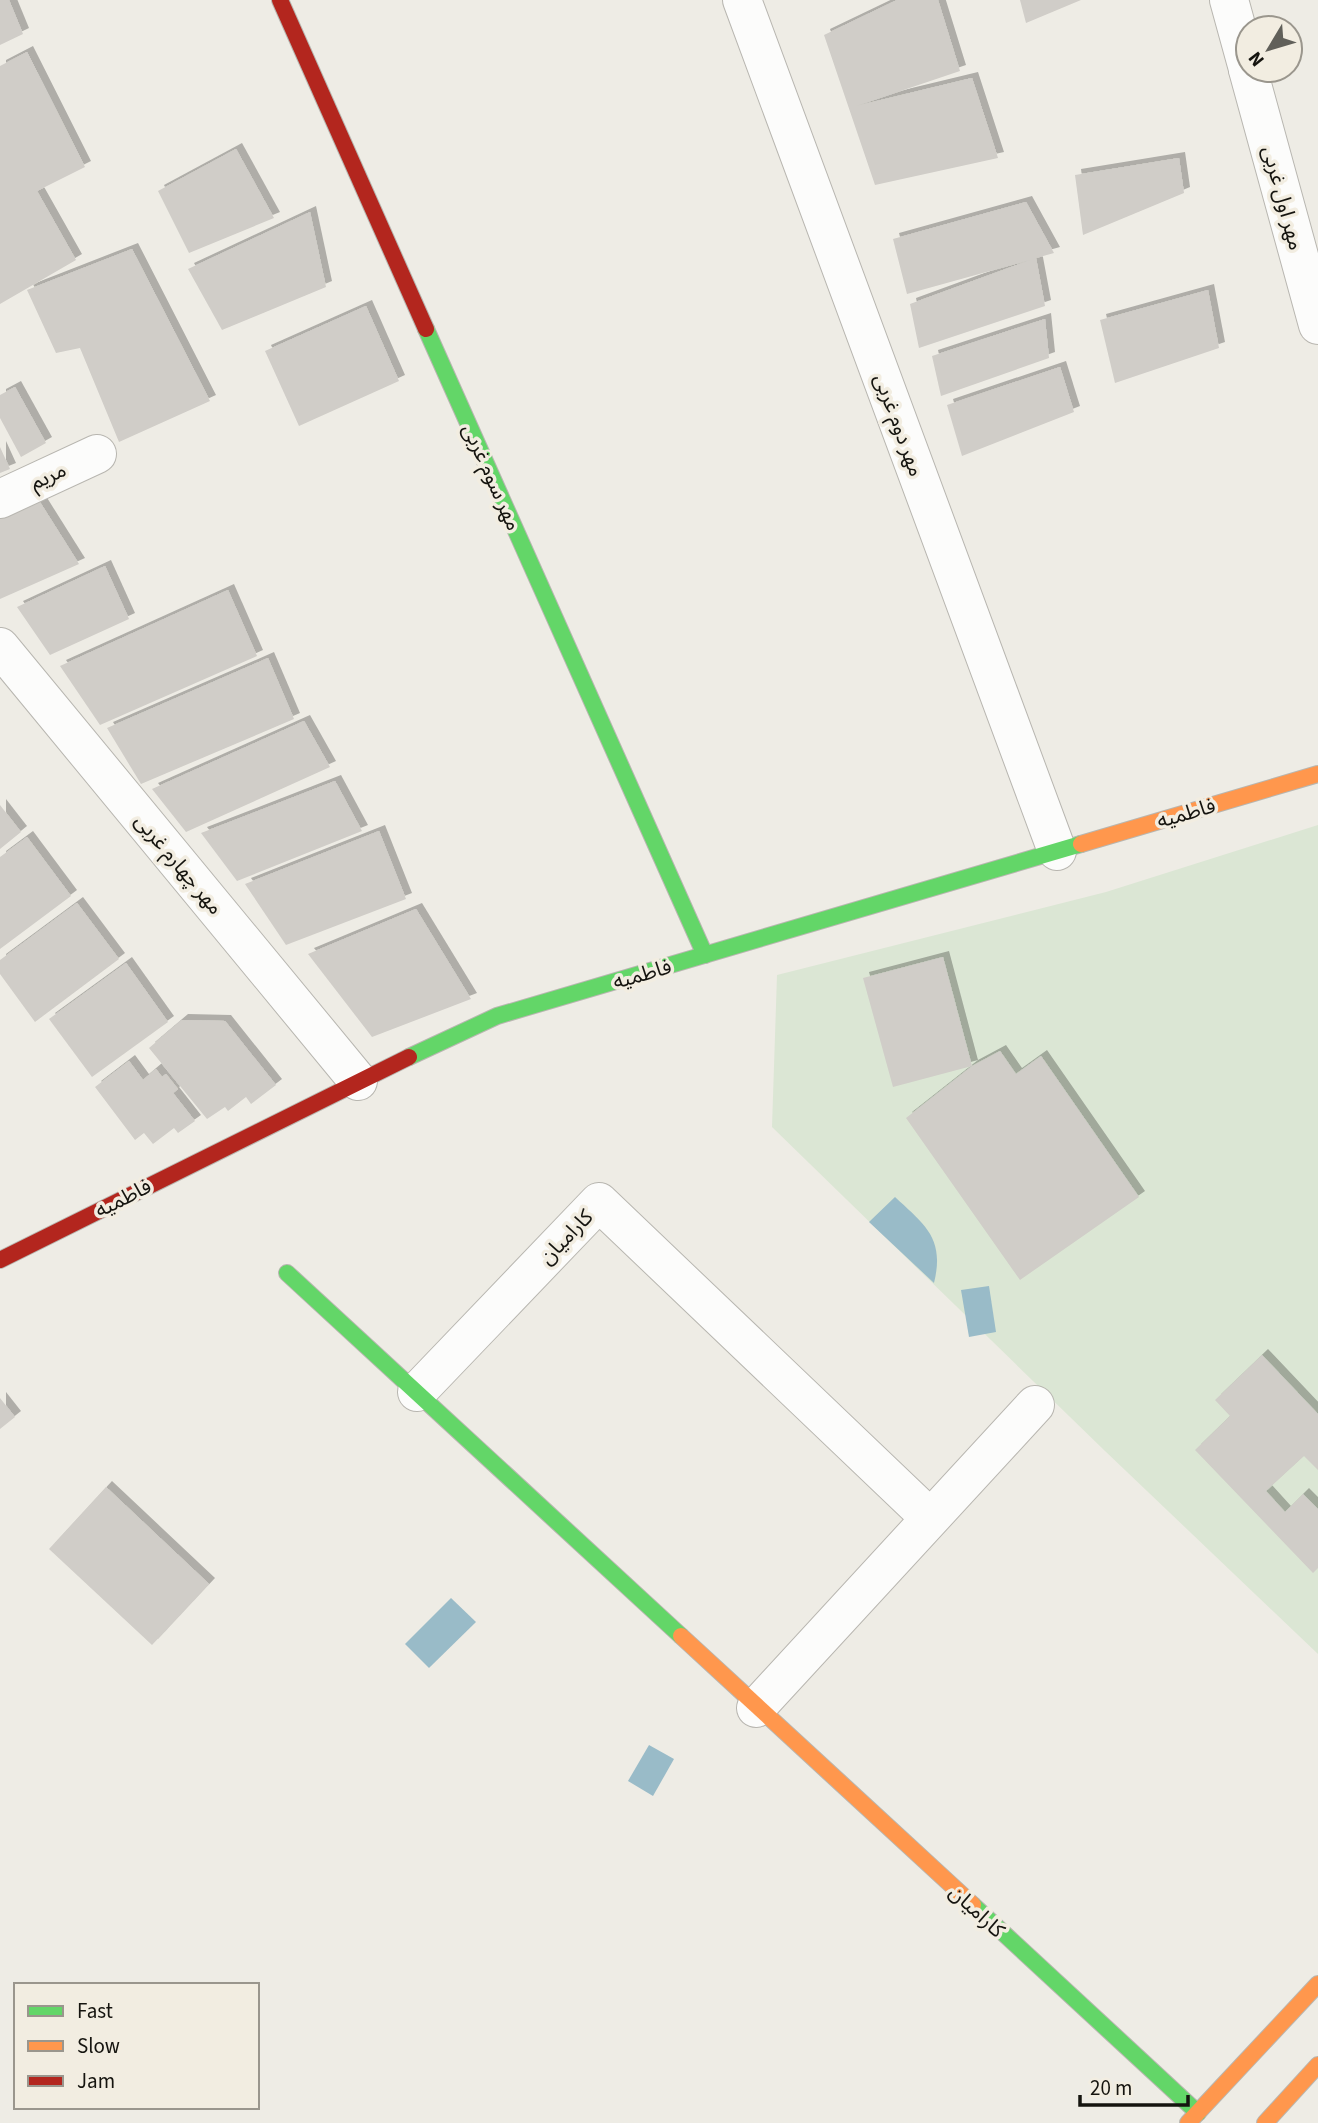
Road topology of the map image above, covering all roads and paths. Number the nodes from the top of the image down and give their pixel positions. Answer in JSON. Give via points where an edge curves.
{"nodes":[{"id":1,"x":279,"y":0,"type":"edge"},
{"id":2,"x":742,"y":0,"type":"edge"},
{"id":3,"x":1229,"y":0,"type":"edge"},
{"id":4,"x":1234,"y":18,"type":"edge"},
{"id":5,"x":1252,"y":84,"type":"edge"},
{"id":6,"x":1318,"y":326,"type":"edge"},
{"id":7,"x":97,"y":454,"type":"dead end"},
{"id":8,"x":0,"y":499,"type":"edge"},
{"id":9,"x":0,"y":647,"type":"edge"},
{"id":10,"x":1318,"y":774,"type":"edge"},
{"id":11,"x":1057,"y":851,"type":"junction"},
{"id":12,"x":705,"y":955,"type":"junction"},
{"id":13,"x":358,"y":1080,"type":"junction"},
{"id":14,"x":0,"y":1260,"type":"edge"},
{"id":15,"x":287,"y":1273,"type":"dead end"},
{"id":16,"x":417,"y":1392,"type":"junction"},
{"id":17,"x":1035,"y":1405,"type":"dead end"},
{"id":18,"x":930,"y":1518,"type":"junction"},
{"id":19,"x":756,"y":1708,"type":"junction"},
{"id":20,"x":1318,"y":1984,"type":"edge"},
{"id":21,"x":1318,"y":2065,"type":"edge"},
{"id":22,"x":1193,"y":2118,"type":"edge"},
{"id":23,"x":1265,"y":2123,"type":"edge"}],
"edges":[{"from":1,"to":12,"type":"street","name":"مهر سوم غربی"},
{"from":2,"to":11,"type":"street","name":"مهر دوم غربی"},
{"from":3,"to":4,"type":"street","name":"مهر اول غربی"},
{"from":5,"to":6,"type":"street","name":"مهر اول غربی"},
{"from":7,"to":8,"type":"street","name":"مریم"},
{"from":9,"to":13,"type":"street","name":"مهر چهارم غربی"},
{"from":10,"to":11,"type":"street","name":"فاطمیه"},
{"from":11,"to":12,"type":"street","name":"فاطمیه"},
{"from":12,"to":13,"type":"street","name":"فاطمیه","via":[[497,1016]]},
{"from":13,"to":14,"type":"street","name":"فاطمیه"},
{"from":15,"to":16,"type":"street"},
{"from":16,"to":18,"type":"street","name":"کارامیان","via":[[599,1202]]},
{"from":16,"to":19,"type":"street","name":"کارامیان"},
{"from":17,"to":18,"type":"street"},
{"from":18,"to":19,"type":"street"},
{"from":19,"to":22,"type":"street","name":"کارامیان"},
{"from":20,"to":22,"type":"street"},
{"from":21,"to":23,"type":"street"}]}
